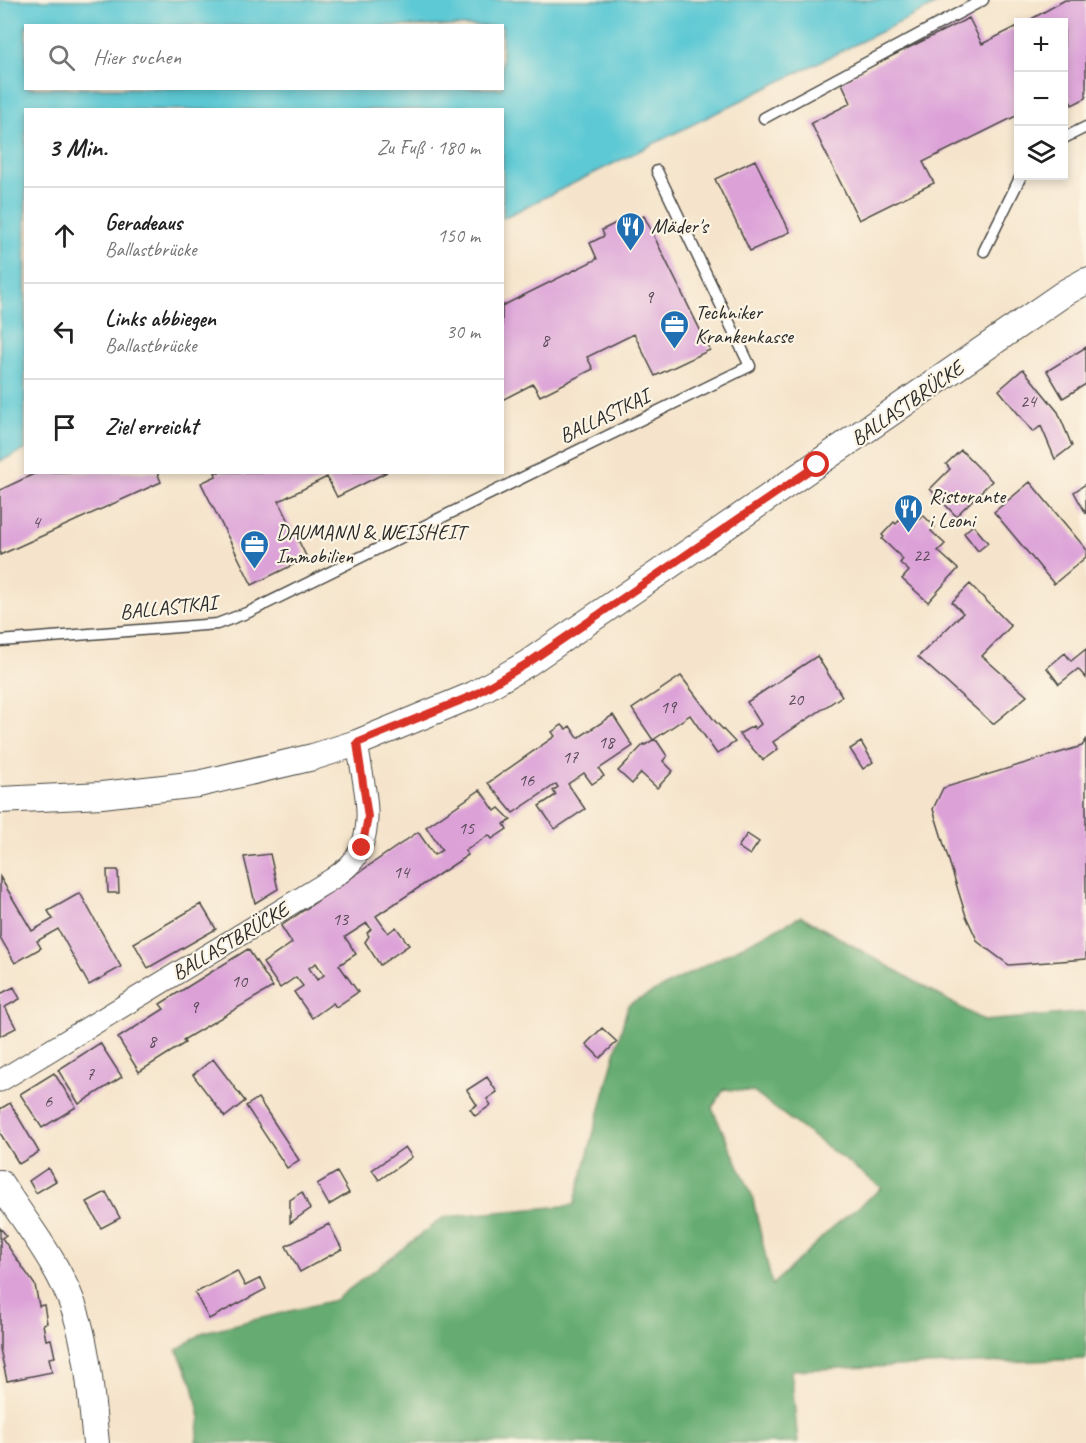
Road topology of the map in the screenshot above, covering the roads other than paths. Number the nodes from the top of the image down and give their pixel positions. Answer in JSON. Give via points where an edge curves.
{"nodes":[{"id":1,"x":983,"y":0,"type":"edge"},
{"id":2,"x":764,"y":118,"type":"dead end"},
{"id":3,"x":1086,"y":127,"type":"edge"},
{"id":4,"x":1068,"y":136,"type":"edge"},
{"id":5,"x":657,"y":171,"type":"dead end"},
{"id":6,"x":1019,"y":180,"type":"edge"},
{"id":7,"x":984,"y":251,"type":"dead end"},
{"id":8,"x":1086,"y":281,"type":"edge"},
{"id":9,"x":0,"y":641,"type":"edge"},
{"id":10,"x":357,"y":743,"type":"junction"},
{"id":11,"x":0,"y":800,"type":"edge"},
{"id":12,"x":0,"y":1082,"type":"edge"},
{"id":13,"x":0,"y":1183,"type":"edge"},
{"id":14,"x":96,"y":1443,"type":"edge"}],
"edges":[{"from":1,"to":2,"type":"lane"},
{"from":3,"to":4,"type":"lane"},
{"from":5,"to":9,"type":"lane","name":"BALLASTKAI","via":[[750,366],[249,612],[217,624]]},
{"from":6,"to":7,"type":"lane"},
{"from":8,"to":10,"type":"street","name":"BALLASTBRÜCKE","via":[[528,663],[474,695]]},
{"from":10,"to":11,"type":"street","name":"BALLASTBRÜCKE","via":[[198,784],[102,795]]},
{"from":10,"to":12,"type":"street","name":"BALLASTBRÜCKE","via":[[368,817],[362,848],[352,863],[332,879]]},
{"from":13,"to":14,"type":"street","via":[[58,1273],[75,1310],[86,1355]]}]}
